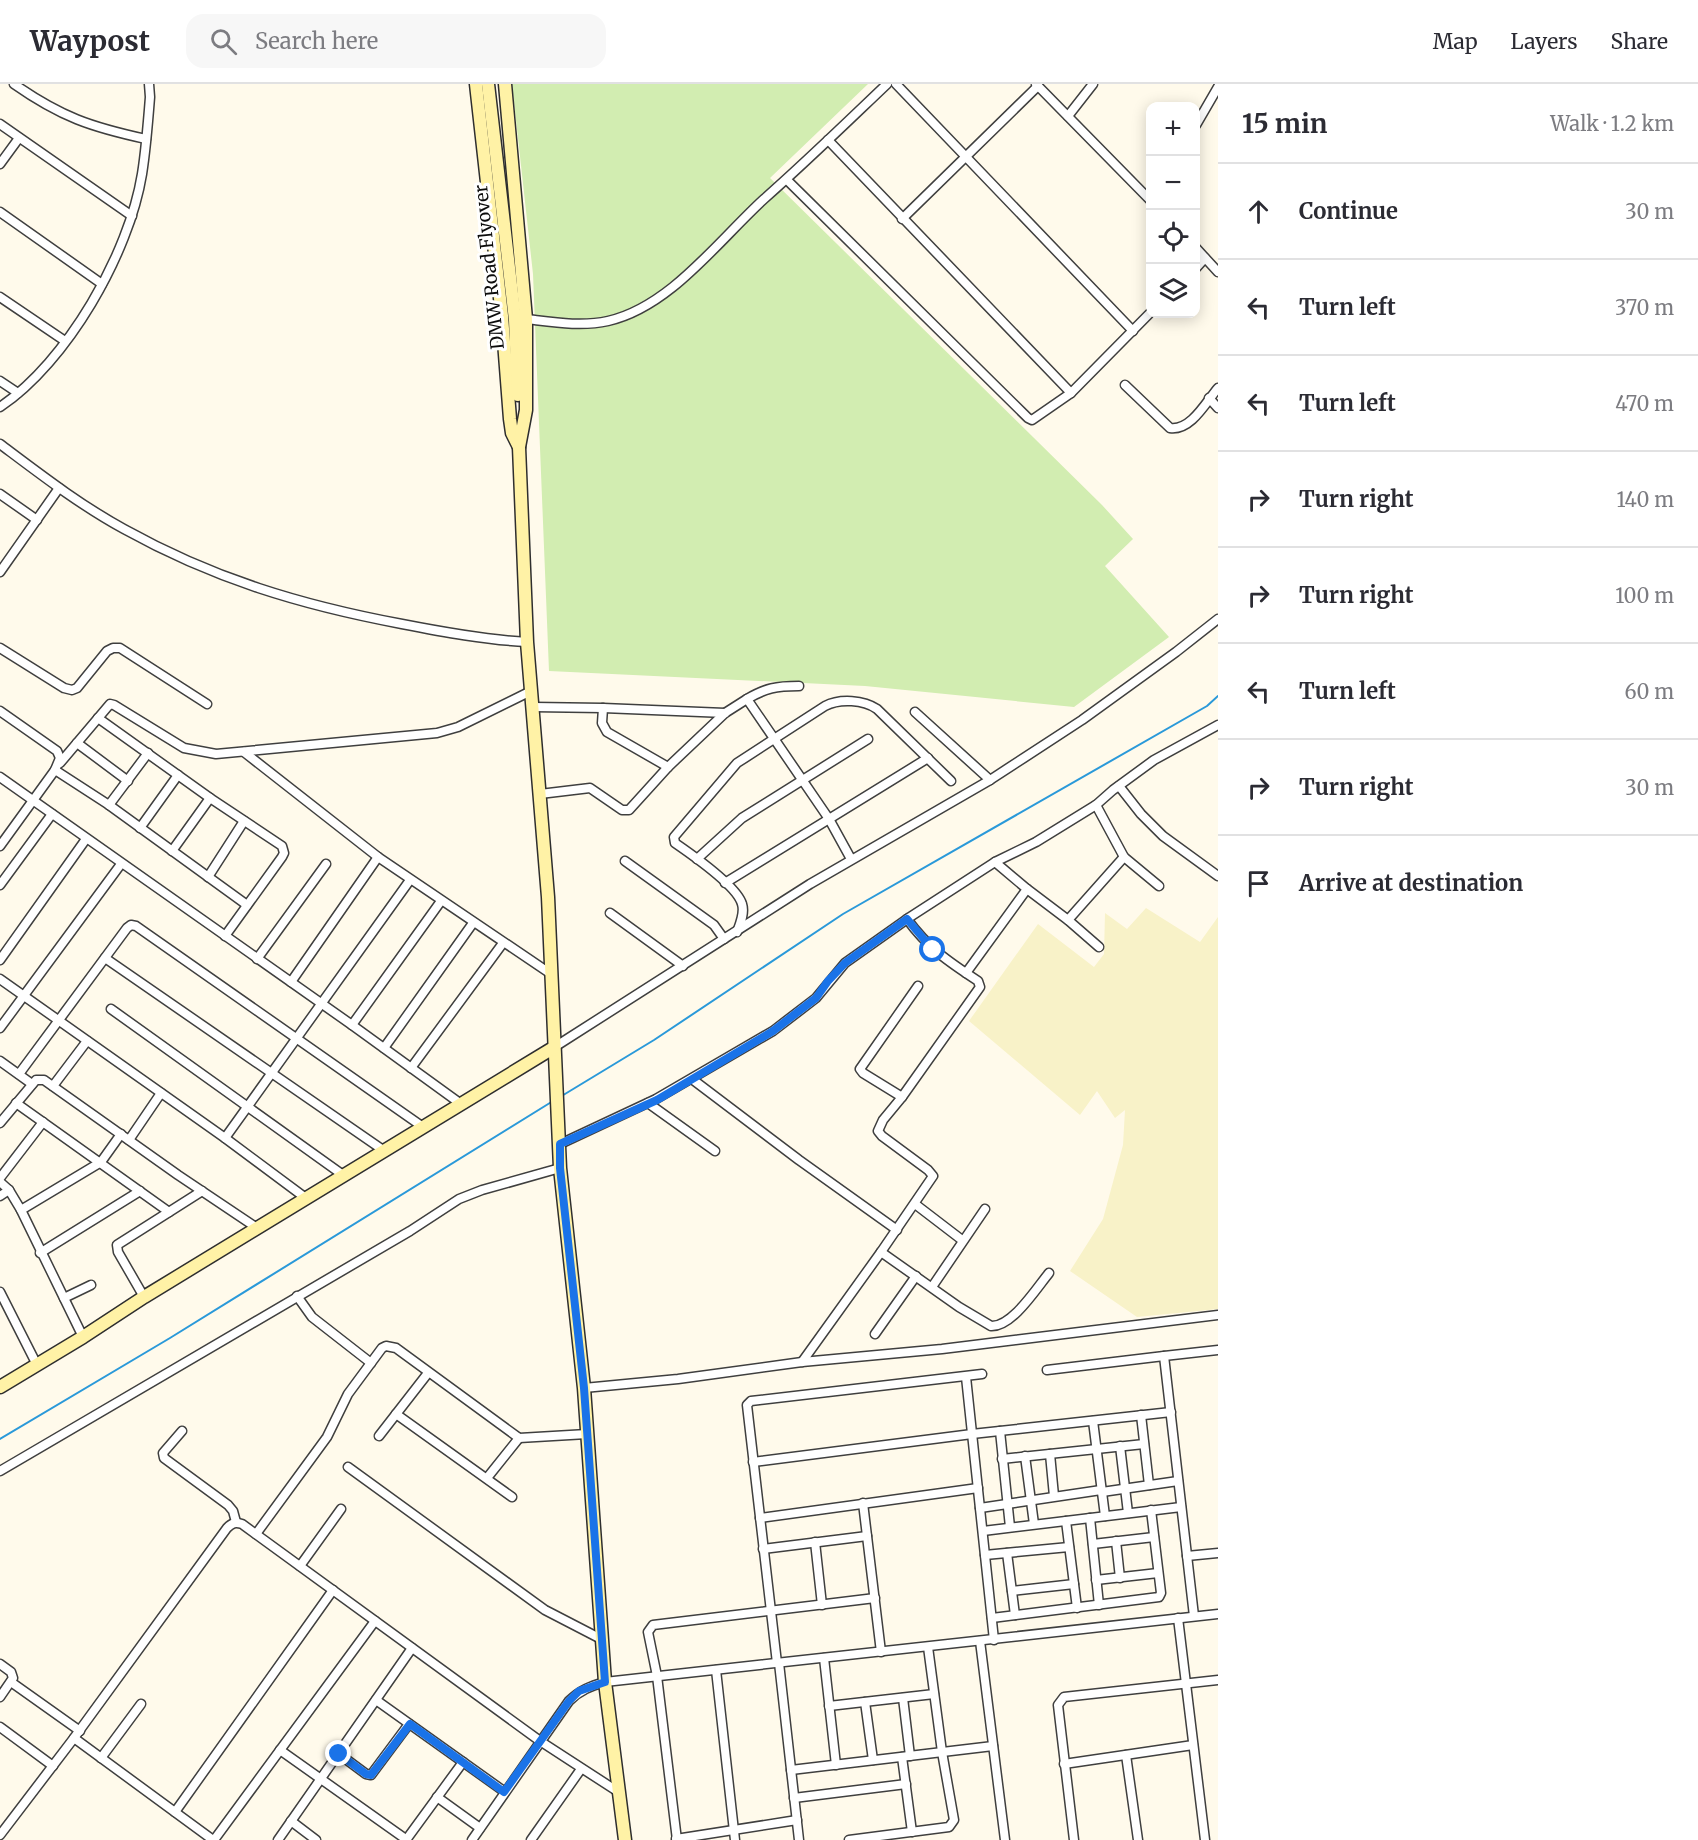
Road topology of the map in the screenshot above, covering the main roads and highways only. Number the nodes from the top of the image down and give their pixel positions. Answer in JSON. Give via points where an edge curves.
{"nodes":[{"id":1,"x":476,"y":84,"type":"edge"},
{"id":2,"x":488,"y":84,"type":"edge"},
{"id":3,"x":505,"y":84,"type":"edge"},
{"id":4,"x":519,"y":447,"type":"junction"},
{"id":5,"x":554,"y":1054,"type":"junction"},
{"id":6,"x":0,"y":1387,"type":"edge"},
{"id":7,"x":625,"y":1840,"type":"edge"}],
"edges":[{"from":1,"to":4,"type":"main road","via":[[510,419]]},
{"from":2,"to":4,"type":"main road","name":"DMW Road Flyover","via":[[515,320]]},
{"from":3,"to":4,"type":"main road","via":[[526,320],[526,410]]},
{"from":4,"to":5,"type":"main road","via":[[531,691],[548,897]]},
{"from":5,"to":6,"type":"main road","via":[[383,1150]]},
{"from":5,"to":7,"type":"main road","via":[[560,1168],[584,1388],[605,1682]]}]}
